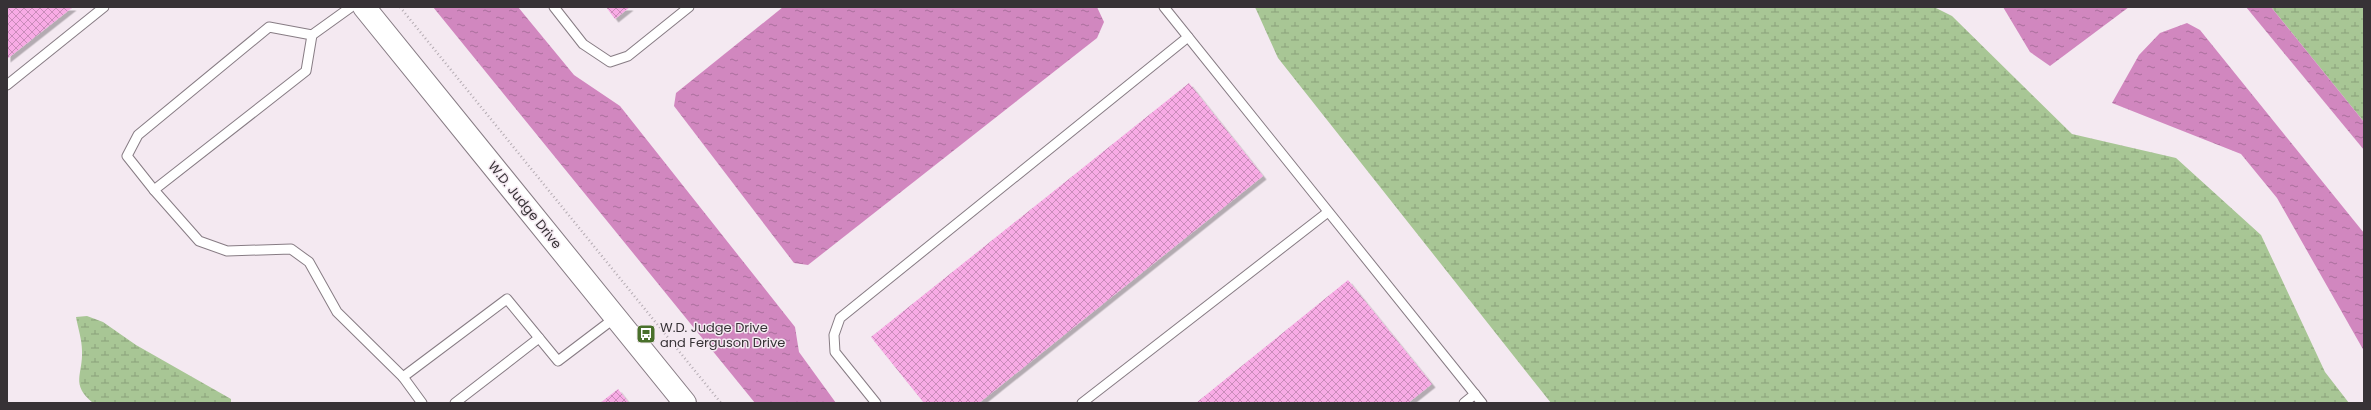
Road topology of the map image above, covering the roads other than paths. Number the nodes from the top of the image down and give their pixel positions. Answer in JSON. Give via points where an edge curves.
{"nodes":[{"id":1,"x":104,"y":7,"type":"edge"},
{"id":2,"x":351,"y":7,"type":"edge"},
{"id":3,"x":364,"y":7,"type":"edge"},
{"id":4,"x":554,"y":7,"type":"edge"},
{"id":5,"x":689,"y":7,"type":"edge"},
{"id":6,"x":1164,"y":7,"type":"edge"},
{"id":7,"x":312,"y":35,"type":"junction"},
{"id":8,"x":1188,"y":37,"type":"junction"},
{"id":9,"x":7,"y":85,"type":"edge"},
{"id":10,"x":154,"y":190,"type":"junction"},
{"id":11,"x":1328,"y":212,"type":"junction"},
{"id":12,"x":616,"y":317,"type":"junction"},
{"id":13,"x":539,"y":338,"type":"junction"},
{"id":14,"x":403,"y":378,"type":"junction"},
{"id":15,"x":1475,"y":394,"type":"junction"},
{"id":16,"x":422,"y":403,"type":"edge"},
{"id":17,"x":455,"y":403,"type":"edge"},
{"id":18,"x":685,"y":403,"type":"edge"},
{"id":19,"x":876,"y":403,"type":"edge"},
{"id":20,"x":1082,"y":403,"type":"edge"},
{"id":21,"x":1464,"y":403,"type":"edge"},
{"id":22,"x":1482,"y":403,"type":"edge"}],
"edges":[{"from":1,"to":9,"type":"lane"},
{"from":2,"to":7,"type":"lane"},
{"from":3,"to":12,"type":"street","name":"W.D. Judge Drive"},
{"from":4,"to":5,"type":"lane","via":[[583,44],[610,62],[628,56]]},
{"from":6,"to":8,"type":"lane"},
{"from":7,"to":10,"type":"lane","via":[[306,71]]},
{"from":7,"to":10,"type":"lane","via":[[269,27],[138,135],[127,156]]},
{"from":8,"to":11,"type":"lane"},
{"from":8,"to":19,"type":"lane","via":[[840,318],[834,335],[835,352]]},
{"from":10,"to":14,"type":"lane","via":[[199,241],[227,251],[291,250],[309,262],[337,312]]},
{"from":11,"to":15,"type":"lane"},
{"from":11,"to":20,"type":"lane"},
{"from":12,"to":13,"type":"lane","via":[[558,361]]},
{"from":12,"to":18,"type":"street","name":"W.D. Judge Drive"},
{"from":13,"to":14,"type":"lane","via":[[507,299]]},
{"from":13,"to":17,"type":"lane"},
{"from":14,"to":16,"type":"lane"},
{"from":15,"to":21,"type":"lane"},
{"from":15,"to":22,"type":"lane"}]}
